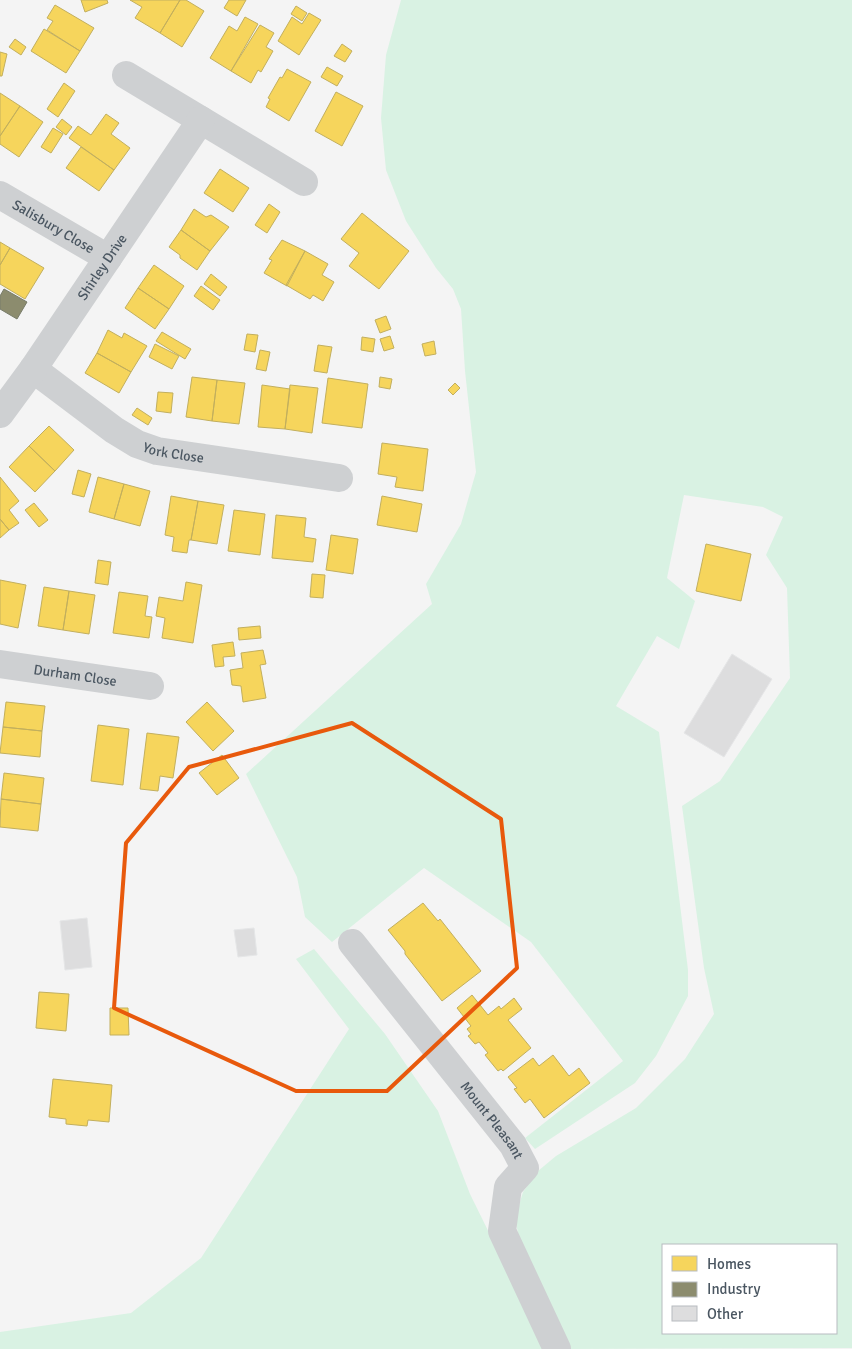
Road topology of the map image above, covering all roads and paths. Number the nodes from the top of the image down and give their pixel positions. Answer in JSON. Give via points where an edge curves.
{"nodes":[{"id":1,"x":126,"y":75,"type":"dead end"},
{"id":2,"x":201,"y":120,"type":"junction"},
{"id":3,"x":304,"y":182,"type":"dead end"},
{"id":4,"x":0,"y":195,"type":"edge"},
{"id":5,"x":108,"y":258,"type":"junction"},
{"id":6,"x":33,"y":369,"type":"junction"},
{"id":7,"x":0,"y":414,"type":"edge"},
{"id":8,"x":339,"y":478,"type":"dead end"},
{"id":9,"x":0,"y":664,"type":"edge"},
{"id":10,"x":150,"y":686,"type":"dead end"},
{"id":11,"x":352,"y":944,"type":"dead end"},
{"id":12,"x":556,"y":1349,"type":"edge"}],
"edges":[{"from":1,"to":2,"type":"street"},
{"from":2,"to":3,"type":"street"},
{"from":2,"to":5,"type":"street","name":"Shirley Drive"},
{"from":4,"to":5,"type":"street","name":"Salisbury Close"},
{"from":5,"to":6,"type":"street","name":"Shirley Drive"},
{"from":6,"to":7,"type":"street","name":"Shirley Drive"},
{"from":6,"to":8,"type":"street","name":"York Close","via":[[137,444],[157,450]]},
{"from":9,"to":10,"type":"street","name":"Durham Close"},
{"from":11,"to":12,"type":"street","name":"Mount Pleasant","via":[[513,1145],[525,1168],[508,1187],[502,1231]]}]}
